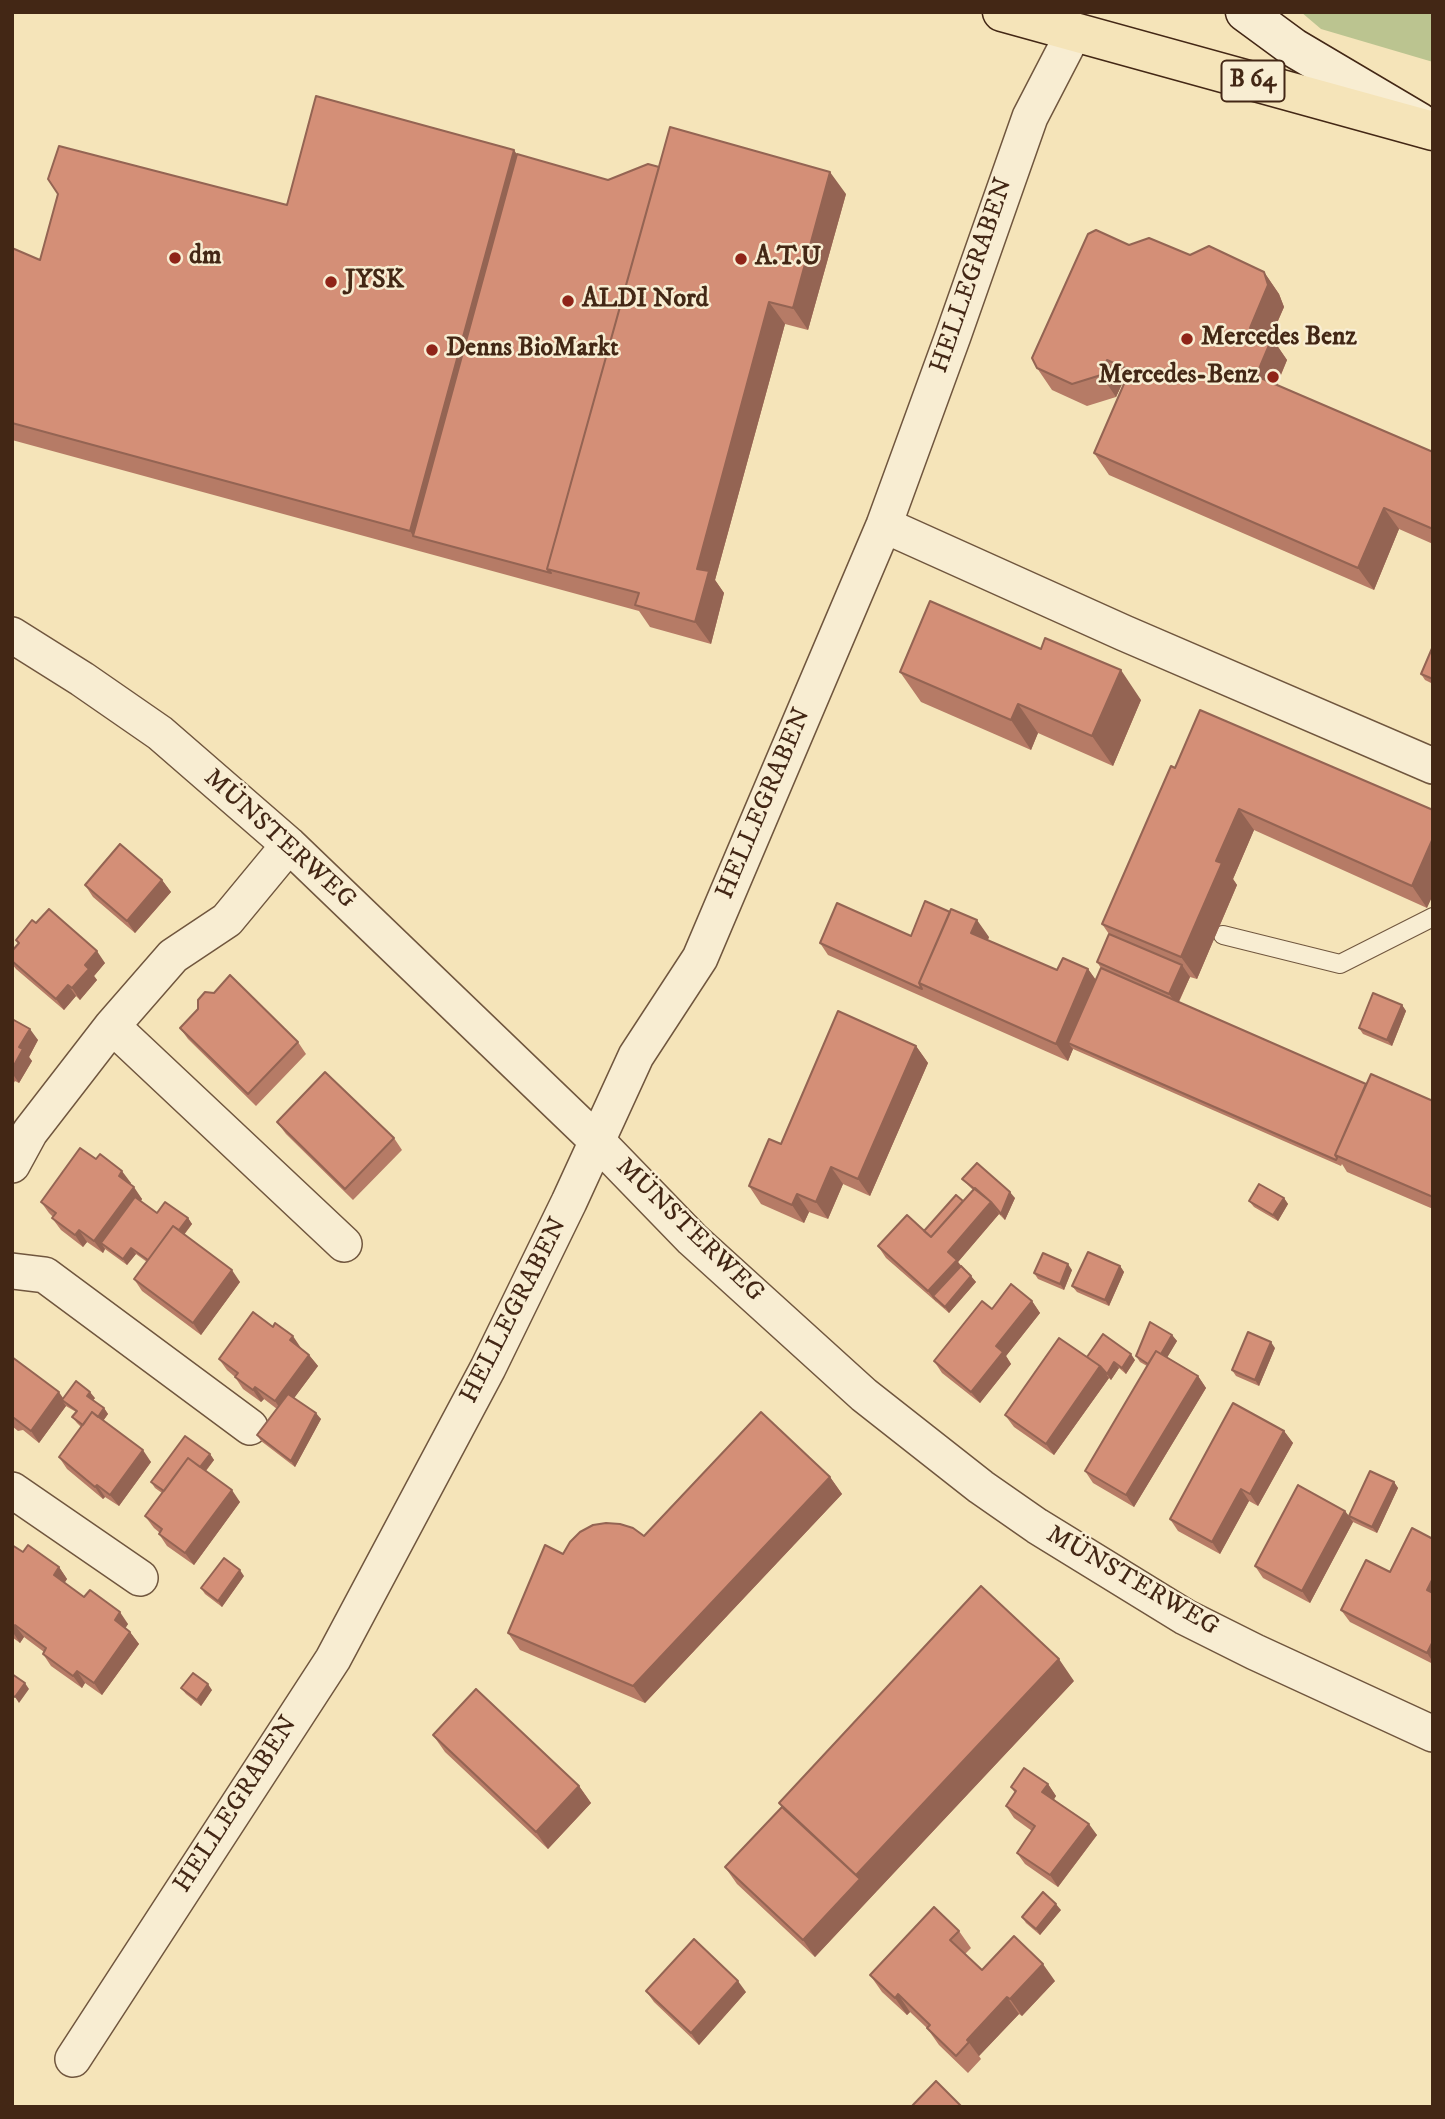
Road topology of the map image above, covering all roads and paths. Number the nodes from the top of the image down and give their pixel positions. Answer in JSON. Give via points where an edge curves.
{"nodes":[{"id":1,"x":1002,"y":12,"type":"edge"},
{"id":2,"x":1245,"y":12,"type":"edge"},
{"id":3,"x":1079,"y":22,"type":"edge"},
{"id":4,"x":1433,"y":130,"type":"edge"},
{"id":5,"x":884,"y":525,"type":"junction"},
{"id":6,"x":12,"y":635,"type":"edge"},
{"id":7,"x":1433,"y":766,"type":"edge"},
{"id":8,"x":289,"y":845,"type":"junction"},
{"id":9,"x":1433,"y":917,"type":"edge"},
{"id":10,"x":1223,"y":935,"type":"dead end"},
{"id":11,"x":112,"y":1026,"type":"junction"},
{"id":12,"x":597,"y":1141,"type":"junction"},
{"id":13,"x":12,"y":1165,"type":"edge"},
{"id":14,"x":344,"y":1244,"type":"dead end"},
{"id":15,"x":12,"y":1271,"type":"edge"},
{"id":16,"x":250,"y":1427,"type":"dead end"},
{"id":17,"x":12,"y":1490,"type":"edge"},
{"id":18,"x":140,"y":1578,"type":"dead end"},
{"id":19,"x":1433,"y":1734,"type":"edge"},
{"id":20,"x":73,"y":2059,"type":"dead end"}],
"edges":[{"from":1,"to":3,"type":"main road","number":"B 64"},
{"from":2,"to":4,"type":"street","via":[[1294,48]]},
{"from":3,"to":4,"type":"main road","number":"B 64"},
{"from":3,"to":5,"type":"street","name":"HELLEGRABEN","via":[[1013,160]]},
{"from":5,"to":7,"type":"street"},
{"from":5,"to":12,"type":"street","name":"HELLEGRABEN","via":[[700,958],[636,1056]]},
{"from":6,"to":8,"type":"street","name":"MÜNSTERWEG","via":[[160,733]]},
{"from":8,"to":11,"type":"street","via":[[228,920],[173,956]]},
{"from":8,"to":12,"type":"street","name":"MÜNSTERWEG"},
{"from":9,"to":10,"type":"lane","via":[[1340,964]]},
{"from":11,"to":13,"type":"street","via":[[30,1132]]},
{"from":11,"to":14,"type":"street"},
{"from":12,"to":19,"type":"street","name":"MÜNSTERWEG","via":[[692,1239],[864,1395],[981,1487],[1185,1617]]},
{"from":12,"to":20,"type":"street","name":"HELLEGRABEN","via":[[488,1368],[333,1659]]},
{"from":15,"to":16,"type":"street","via":[[45,1275]]},
{"from":17,"to":18,"type":"street"}]}
